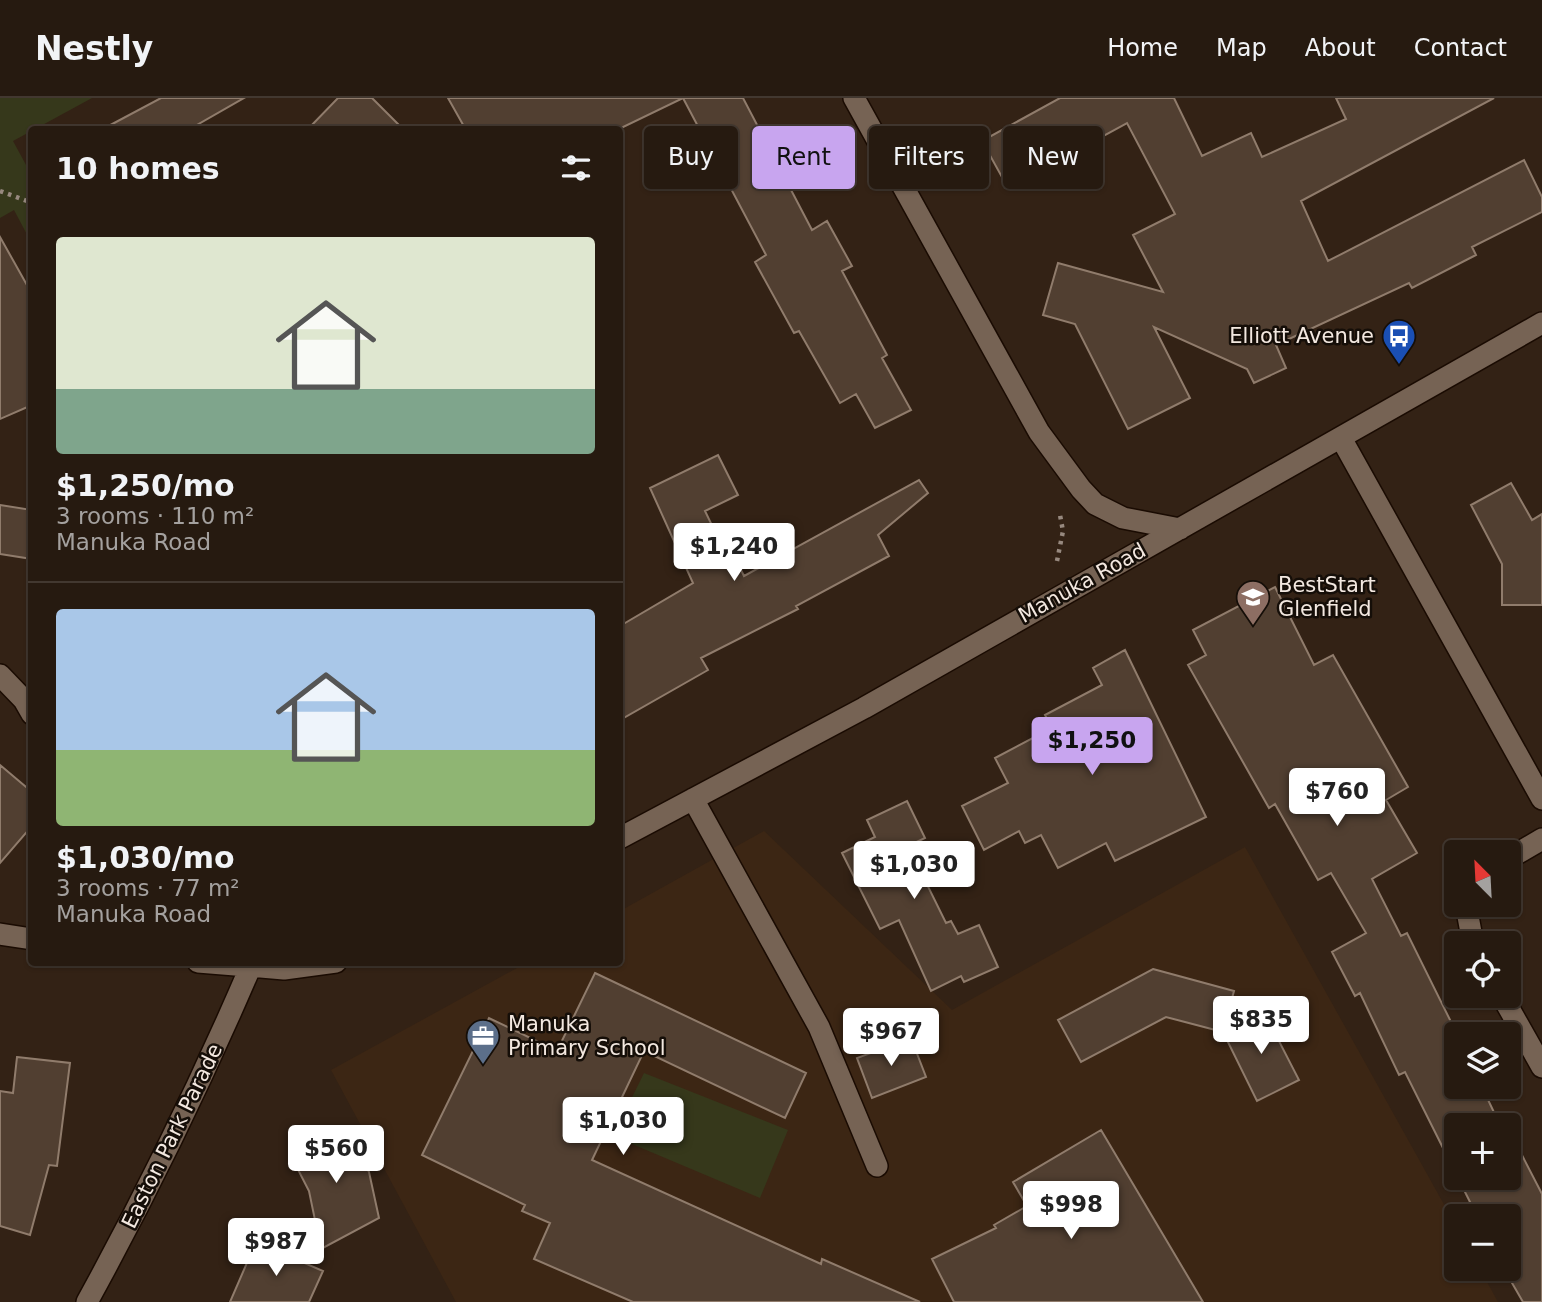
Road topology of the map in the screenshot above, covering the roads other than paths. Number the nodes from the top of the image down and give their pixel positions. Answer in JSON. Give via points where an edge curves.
{"nodes":[{"id":1,"x":853,"y":98,"type":"edge"},
{"id":2,"x":1542,"y":323,"type":"edge"},
{"id":3,"x":1341,"y":438,"type":"junction"},
{"id":4,"x":1180,"y":529,"type":"junction"},
{"id":5,"x":0,"y":675,"type":"edge"},
{"id":6,"x":28,"y":707,"type":"edge"},
{"id":7,"x":693,"y":799,"type":"junction"},
{"id":8,"x":1542,"y":799,"type":"edge"},
{"id":9,"x":623,"y":836,"type":"edge"},
{"id":10,"x":1542,"y":839,"type":"edge"},
{"id":11,"x":1521,"y":851,"type":"edge"},
{"id":12,"x":0,"y":934,"type":"edge"},
{"id":13,"x":28,"y":938,"type":"edge"},
{"id":14,"x":233,"y":966,"type":"edge"},
{"id":15,"x":301,"y":966,"type":"edge"},
{"id":16,"x":250,"y":968,"type":"junction"},
{"id":17,"x":1509,"y":1008,"type":"edge"},
{"id":18,"x":1542,"y":1067,"type":"edge"},
{"id":19,"x":877,"y":1166,"type":"dead end"},
{"id":20,"x":87,"y":1302,"type":"edge"}],
"edges":[{"from":1,"to":4,"type":"street","via":[[1039,432],[1095,504],[1123,518]]},
{"from":2,"to":3,"type":"street","name":"Manuka Road"},
{"from":3,"to":4,"type":"street","name":"Manuka Road"},
{"from":3,"to":8,"type":"street"},
{"from":4,"to":7,"type":"street","name":"Manuka Road"},
{"from":5,"to":6,"type":"street"},
{"from":7,"to":9,"type":"street","name":"Manuka Road"},
{"from":7,"to":19,"type":"street","via":[[820,1027]]},
{"from":10,"to":11,"type":"street"},
{"from":12,"to":13,"type":"street"},
{"from":14,"to":16,"type":"street"},
{"from":15,"to":16,"type":"street"},
{"from":16,"to":20,"type":"street","name":"Easton Park Parade","via":[[165,1157]]},
{"from":17,"to":18,"type":"street"}]}
